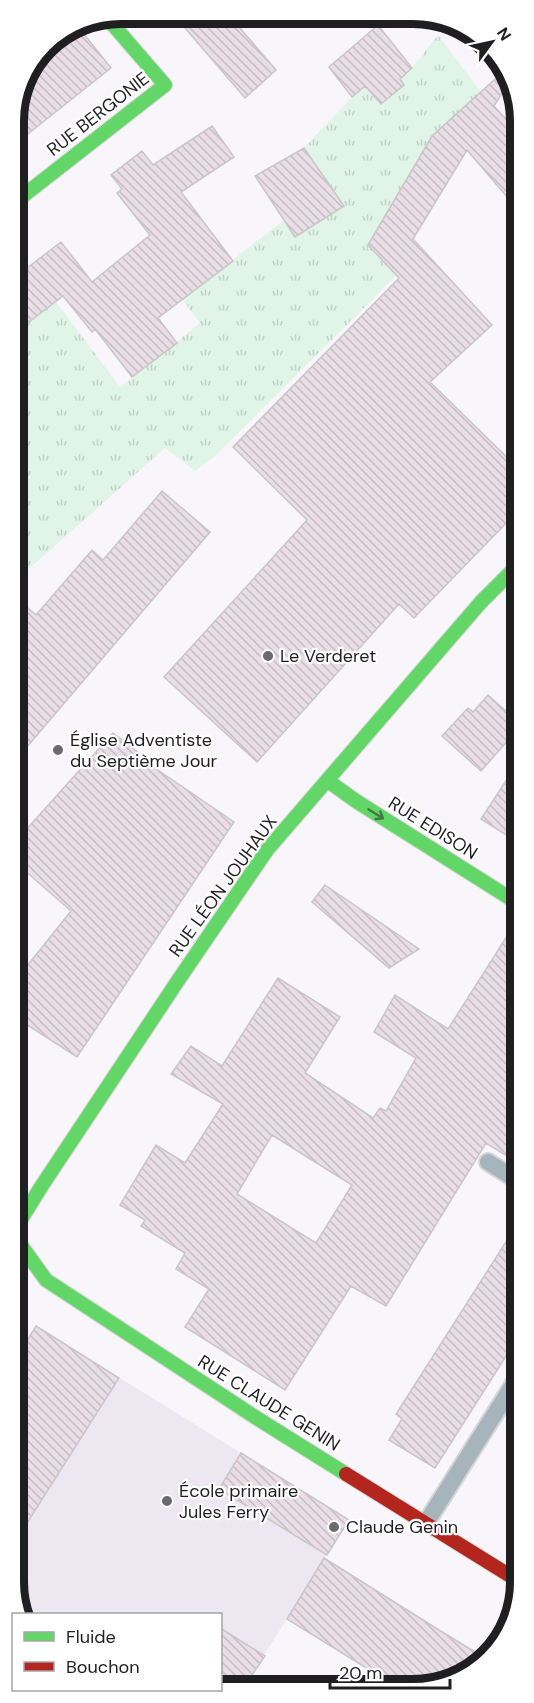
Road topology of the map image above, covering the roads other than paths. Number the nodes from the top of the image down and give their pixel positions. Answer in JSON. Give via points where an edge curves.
{"nodes":[{"id":1,"x":113,"y":25,"type":"edge"},
{"id":2,"x":24,"y":195,"type":"edge"},
{"id":3,"x":510,"y":573,"type":"edge"},
{"id":4,"x":328,"y":781,"type":"junction"},
{"id":5,"x":510,"y":898,"type":"edge"},
{"id":6,"x":488,"y":1162,"type":"dead end"},
{"id":7,"x":510,"y":1176,"type":"edge"},
{"id":8,"x":24,"y":1214,"type":"edge"},
{"id":9,"x":24,"y":1249,"type":"edge"},
{"id":10,"x":510,"y":1390,"type":"edge"},
{"id":11,"x":426,"y":1523,"type":"junction"},
{"id":12,"x":510,"y":1576,"type":"edge"}],
"edges":[{"from":1,"to":2,"type":"street","name":"RUE BERGONIE","via":[[165,85]]},
{"from":3,"to":4,"type":"street","name":"RUE LÉON JOUHAUX"},
{"from":4,"to":5,"type":"street","name":"RUE EDISON","one_way":true},
{"from":4,"to":8,"type":"street","name":"RUE LÉON JOUHAUX","via":[[267,850]]},
{"from":6,"to":7,"type":"lane"},
{"from":9,"to":11,"type":"street","name":"RUE CLAUDE GENIN","via":[[46,1280]]},
{"from":10,"to":11,"type":"lane"},
{"from":11,"to":12,"type":"street","name":"RUE CLAUDE GENIN"}]}
